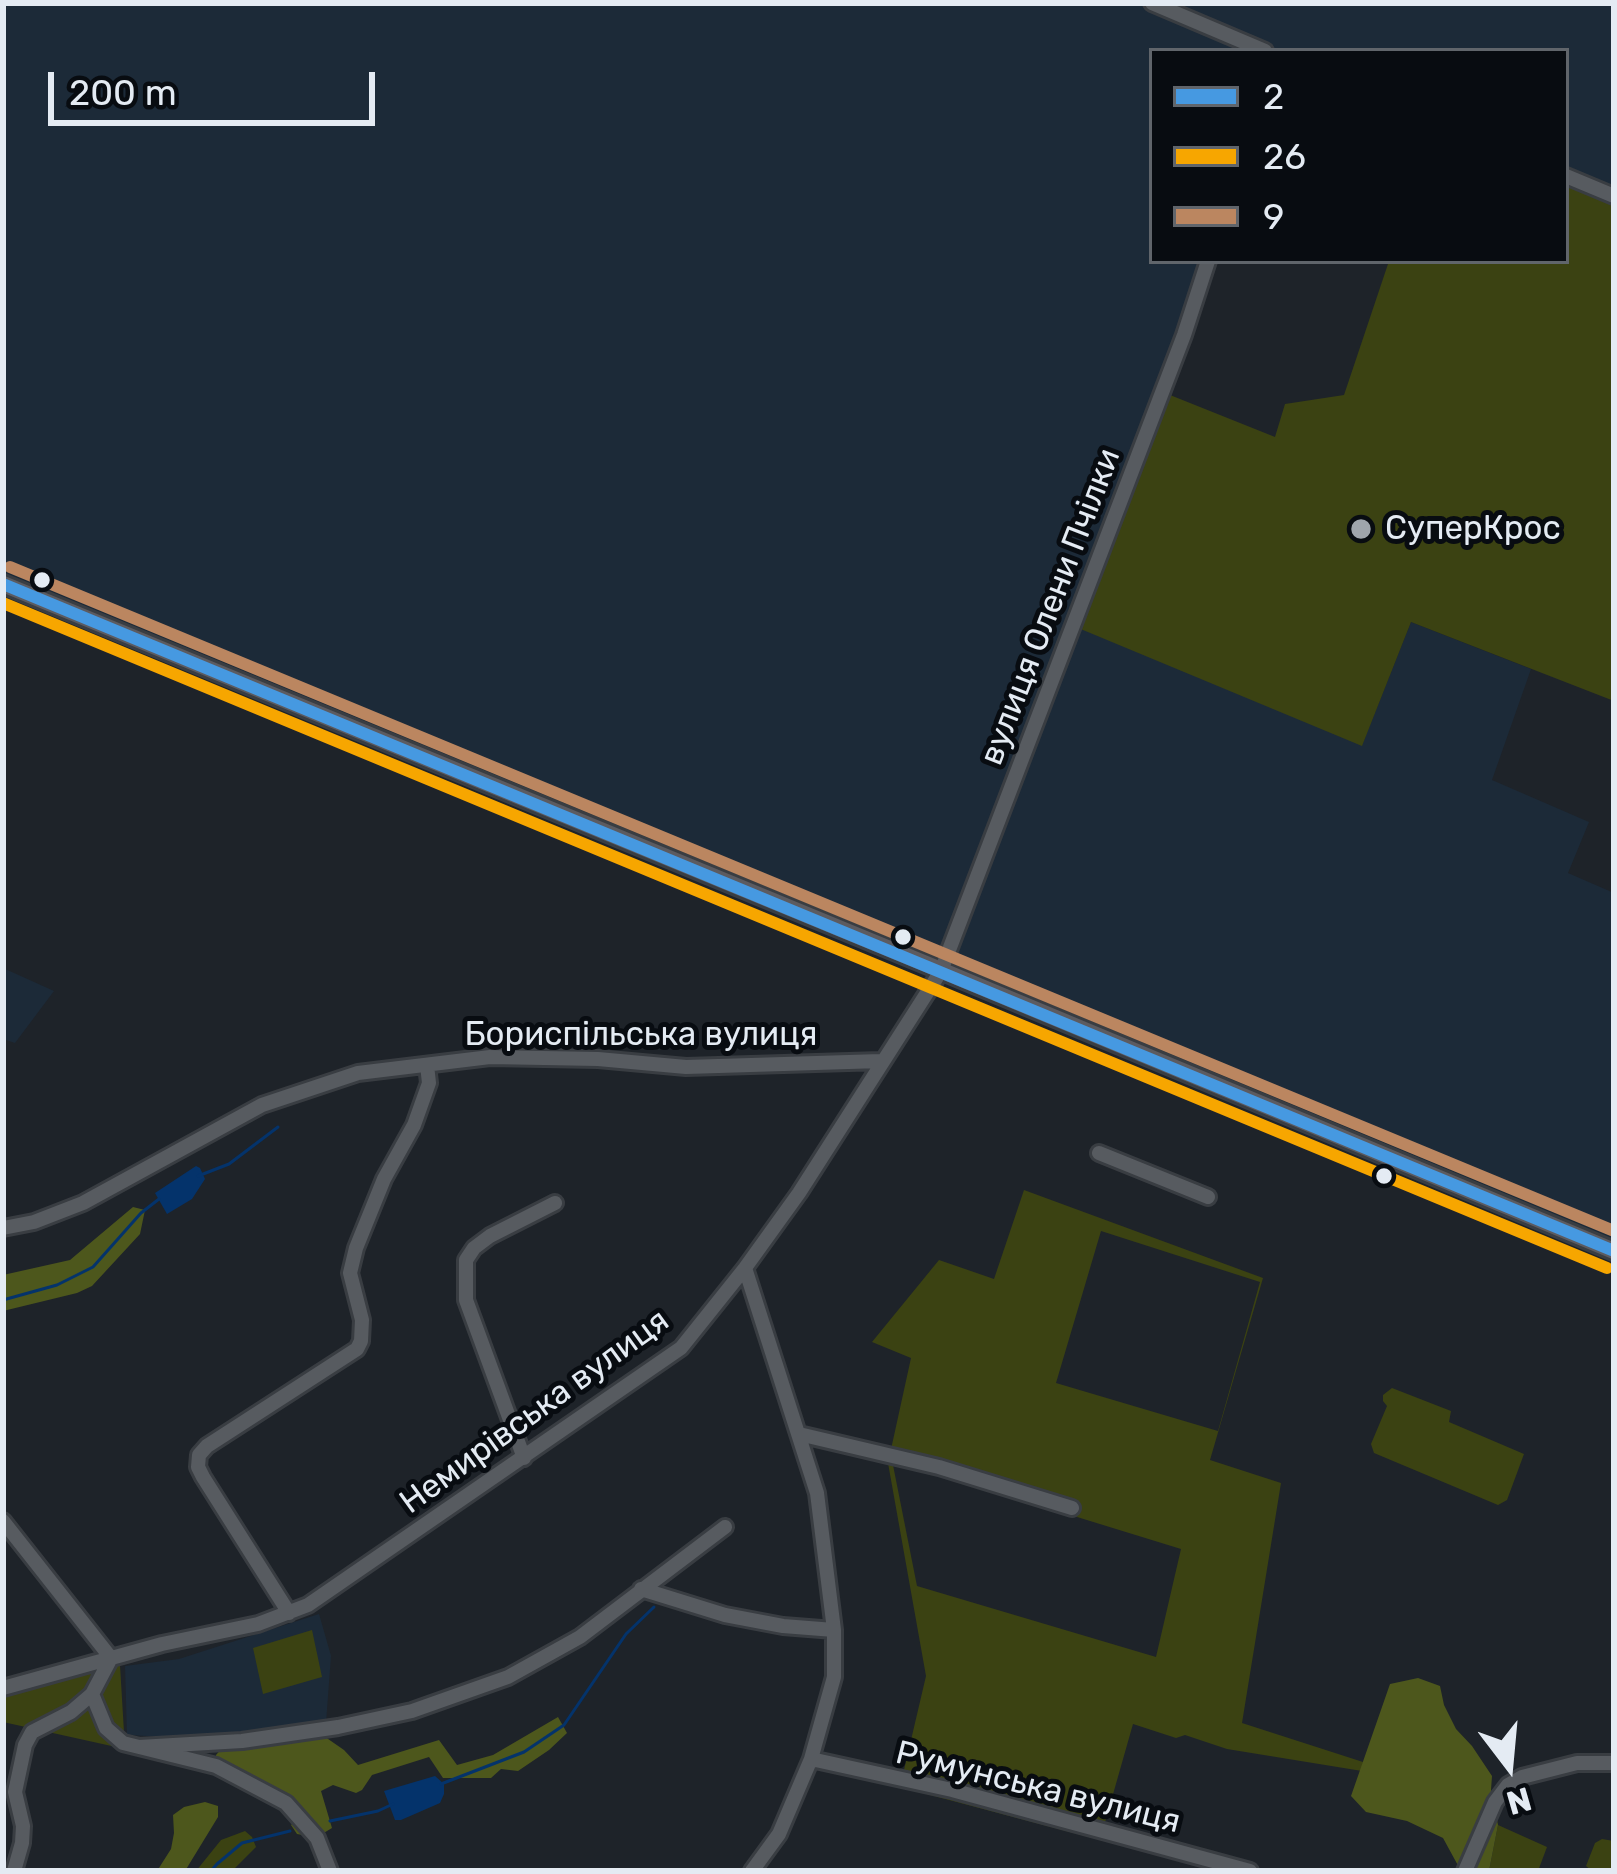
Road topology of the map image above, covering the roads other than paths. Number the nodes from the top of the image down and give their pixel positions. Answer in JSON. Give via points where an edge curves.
{"nodes":[{"id":1,"x":1152,"y":3,"type":"edge"},
{"id":2,"x":1258,"y":48,"type":"edge"},
{"id":3,"x":1569,"y":177,"type":"edge"},
{"id":4,"x":1614,"y":196,"type":"edge"},
{"id":5,"x":1207,"y":264,"type":"edge"},
{"id":6,"x":3,"y":584,"type":"edge"},
{"id":7,"x":940,"y":971,"type":"junction"},
{"id":8,"x":881,"y":1061,"type":"junction"},
{"id":9,"x":428,"y":1065,"type":"junction"},
{"id":10,"x":1099,"y":1153,"type":"dead end"},
{"id":11,"x":1208,"y":1197,"type":"dead end"},
{"id":12,"x":555,"y":1203,"type":"dead end"},
{"id":13,"x":3,"y":1228,"type":"edge"},
{"id":14,"x":1614,"y":1251,"type":"edge"},
{"id":15,"x":745,"y":1268,"type":"junction"},
{"id":16,"x":799,"y":1434,"type":"junction"},
{"id":17,"x":524,"y":1458,"type":"junction"},
{"id":18,"x":1072,"y":1508,"type":"dead end"},
{"id":19,"x":3,"y":1521,"type":"edge"},
{"id":20,"x":725,"y":1527,"type":"dead end"},
{"id":21,"x":641,"y":1589,"type":"junction"},
{"id":22,"x":289,"y":1613,"type":"junction"},
{"id":23,"x":834,"y":1630,"type":"junction"},
{"id":24,"x":111,"y":1658,"type":"junction"},
{"id":25,"x":3,"y":1688,"type":"edge"},
{"id":26,"x":92,"y":1694,"type":"junction"},
{"id":27,"x":139,"y":1747,"type":"junction"},
{"id":28,"x":811,"y":1760,"type":"junction"},
{"id":29,"x":1611,"y":1763,"type":"dead end"},
{"id":30,"x":14,"y":1871,"type":"edge"},
{"id":31,"x":330,"y":1871,"type":"edge"},
{"id":32,"x":752,"y":1871,"type":"edge"},
{"id":33,"x":1250,"y":1871,"type":"edge"},
{"id":34,"x":1466,"y":1871,"type":"edge"}],
"edges":[{"from":1,"to":2,"type":"street"},
{"from":3,"to":4,"type":"street"},
{"from":5,"to":7,"type":"street","name":"вулиця Олени Пчілки"},
{"from":6,"to":7,"type":"main road"},
{"from":7,"to":8,"type":"street","name":"Немирівська вулиця"},
{"from":7,"to":14,"type":"main road"},
{"from":8,"to":9,"type":"street","name":"Бориспільська вулиця","via":[[686,1067],[490,1057]]},
{"from":8,"to":15,"type":"street","name":"Немирівська вулиця"},
{"from":9,"to":13,"type":"street","name":"Бориспільська вулиця","via":[[358,1073],[262,1105],[83,1204]]},
{"from":9,"to":22,"type":"street","via":[[413,1125],[356,1248],[350,1273],[362,1320],[357,1349],[199,1455],[203,1478]]},
{"from":10,"to":11,"type":"street"},
{"from":12,"to":17,"type":"street","via":[[490,1236],[466,1260],[466,1300]]},
{"from":15,"to":16,"type":"street"},
{"from":15,"to":17,"type":"street","name":"Немирівська вулиця","via":[[681,1348]]},
{"from":16,"to":18,"type":"street"},
{"from":16,"to":23,"type":"street","via":[[817,1493]]},
{"from":17,"to":22,"type":"street","name":"Немирівська вулиця"},
{"from":19,"to":24,"type":"street"},
{"from":20,"to":21,"type":"street"},
{"from":21,"to":23,"type":"street","via":[[725,1615]]},
{"from":21,"to":27,"type":"street","via":[[508,1677],[412,1711],[242,1742]]},
{"from":22,"to":24,"type":"street","name":"Немирівська вулиця"},
{"from":23,"to":28,"type":"street","via":[[834,1677]]},
{"from":24,"to":25,"type":"street","name":"Немирівська вулиця"},
{"from":24,"to":26,"type":"street"},
{"from":26,"to":27,"type":"street","via":[[106,1728]]},
{"from":26,"to":30,"type":"street","via":[[32,1732],[25,1745]]},
{"from":27,"to":31,"type":"street","via":[[216,1766],[286,1803],[317,1838]]},
{"from":28,"to":32,"type":"street"},
{"from":28,"to":33,"type":"street","name":"Румунська вулиця"},
{"from":29,"to":34,"type":"street","via":[[1577,1763],[1508,1785]]}]}
